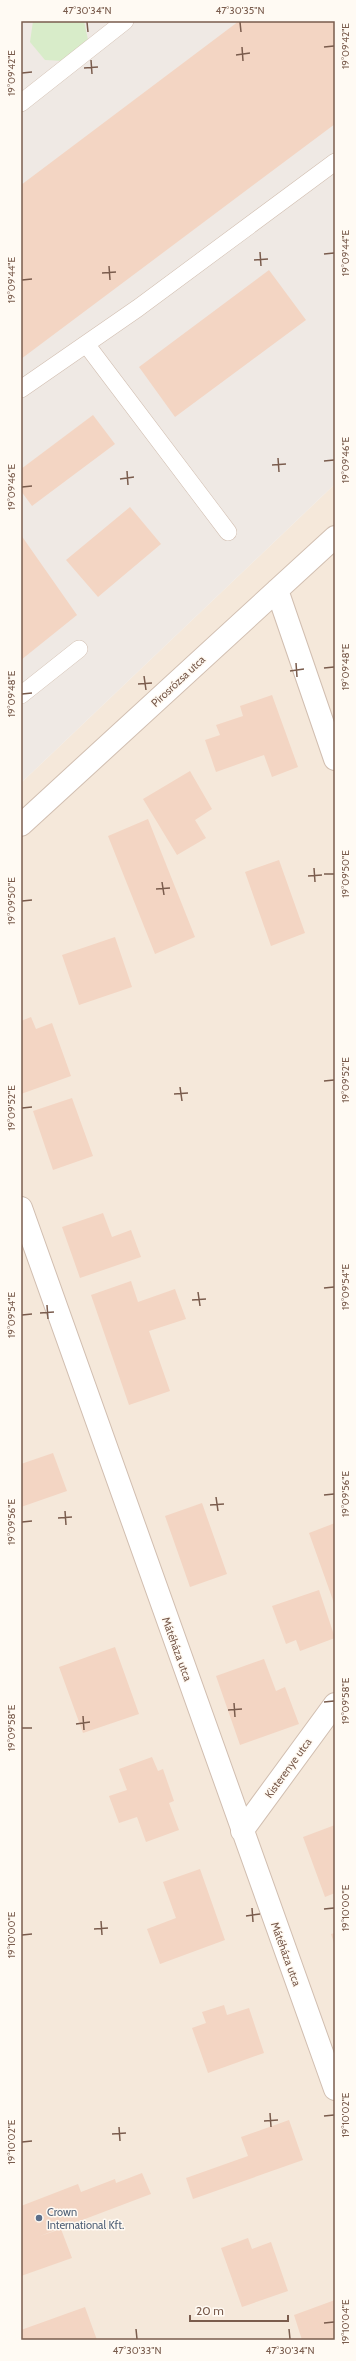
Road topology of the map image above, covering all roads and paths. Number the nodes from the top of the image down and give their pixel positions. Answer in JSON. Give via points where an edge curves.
{"nodes":[{"id":1,"x":125,"y":21,"type":"edge"},
{"id":2,"x":21,"y":103,"type":"edge"},
{"id":3,"x":335,"y":162,"type":"edge"},
{"id":4,"x":86,"y":344,"type":"junction"},
{"id":5,"x":21,"y":389,"type":"edge"},
{"id":6,"x":228,"y":532,"type":"dead end"},
{"id":7,"x":335,"y":537,"type":"edge"},
{"id":8,"x":277,"y":590,"type":"junction"},
{"id":9,"x":79,"y":649,"type":"dead end"},
{"id":10,"x":21,"y":695,"type":"edge"},
{"id":11,"x":335,"y":759,"type":"edge"},
{"id":12,"x":21,"y":825,"type":"edge"},
{"id":13,"x":21,"y":1208,"type":"edge"},
{"id":14,"x":335,"y":1704,"type":"edge"},
{"id":15,"x":242,"y":1831,"type":"junction"},
{"id":16,"x":335,"y":2090,"type":"edge"}],
"edges":[{"from":1,"to":2,"type":"lane"},
{"from":3,"to":4,"type":"lane"},
{"from":4,"to":5,"type":"lane"},
{"from":4,"to":6,"type":"lane"},
{"from":7,"to":8,"type":"street","name":"Pirosrózsa utca"},
{"from":8,"to":11,"type":"street"},
{"from":8,"to":12,"type":"street","name":"Pirosrózsa utca"},
{"from":9,"to":10,"type":"lane"},
{"from":13,"to":15,"type":"street","name":"Mátéháza utca"},
{"from":14,"to":15,"type":"street","name":"Kisterenye utca"},
{"from":15,"to":16,"type":"street","name":"Mátéháza utca"}]}
